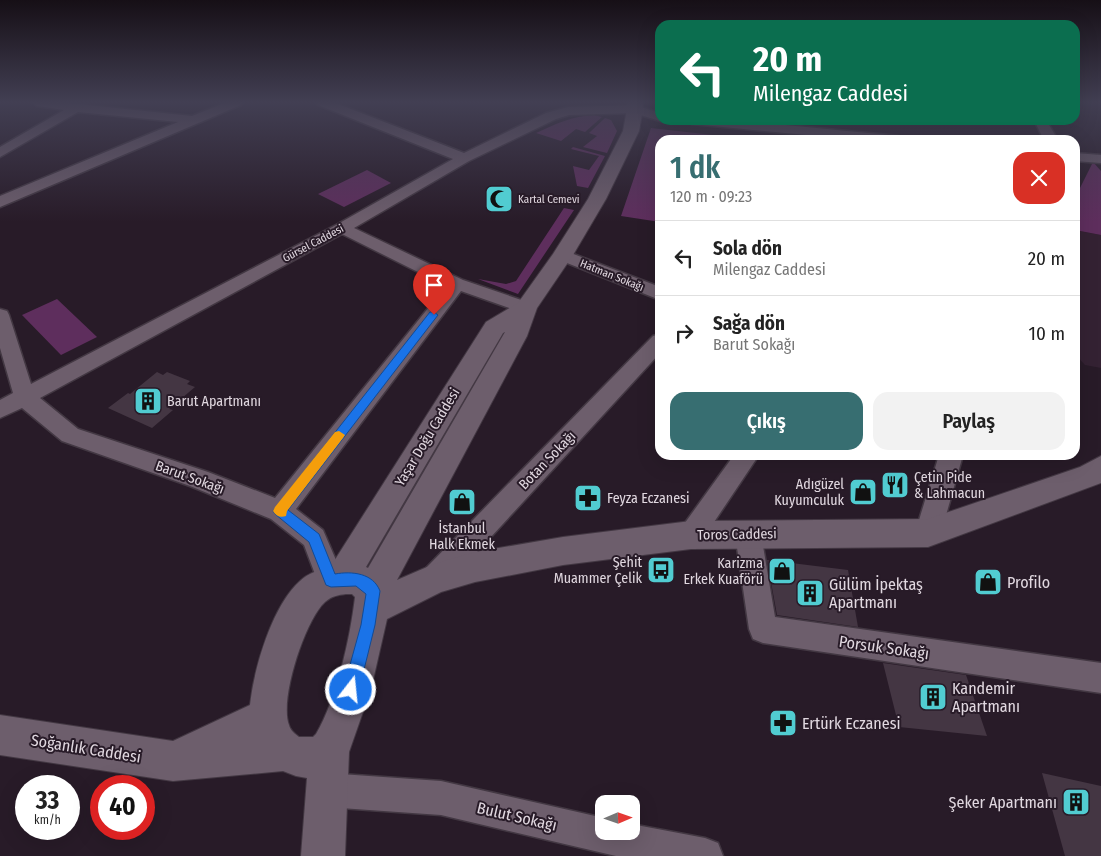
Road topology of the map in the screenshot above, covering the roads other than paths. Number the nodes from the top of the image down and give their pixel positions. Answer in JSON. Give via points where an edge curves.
{"nodes":[{"id":1,"x":18,"y":142,"type":"edge"},
{"id":2,"x":144,"y":142,"type":"edge"},
{"id":3,"x":423,"y":142,"type":"edge"},
{"id":4,"x":497,"y":142,"type":"edge"},
{"id":5,"x":626,"y":142,"type":"edge"},
{"id":6,"x":0,"y":153,"type":"edge"},
{"id":7,"x":1080,"y":157,"type":"edge"},
{"id":8,"x":464,"y":158,"type":"junction"},
{"id":9,"x":1101,"y":159,"type":"edge"},
{"id":10,"x":0,"y":202,"type":"edge"},
{"id":11,"x":342,"y":228,"type":"junction"},
{"id":12,"x":563,"y":255,"type":"junction"},
{"id":13,"x":457,"y":284,"type":"junction"},
{"id":14,"x":655,"y":292,"type":"edge"},
{"id":15,"x":526,"y":308,"type":"junction"},
{"id":16,"x":0,"y":314,"type":"edge"},
{"id":17,"x":655,"y":346,"type":"edge"},
{"id":18,"x":25,"y":398,"type":"junction"},
{"id":19,"x":0,"y":410,"type":"edge"},
{"id":20,"x":744,"y":460,"type":"edge"},
{"id":21,"x":949,"y":460,"type":"edge"},
{"id":22,"x":1097,"y":476,"type":"edge"},
{"id":23,"x":280,"y":511,"type":"junction"},
{"id":24,"x":928,"y":533,"type":"junction"},
{"id":25,"x":748,"y":534,"type":"junction"},
{"id":26,"x":691,"y":535,"type":"junction"},
{"id":27,"x":434,"y":579,"type":"junction"},
{"id":28,"x":354,"y":590,"type":"junction"},
{"id":29,"x":1101,"y":678,"type":"edge"},
{"id":30,"x":268,"y":716,"type":"junction"},
{"id":31,"x":0,"y":735,"type":"edge"},
{"id":32,"x":329,"y":749,"type":"junction"},
{"id":33,"x":284,"y":751,"type":"junction"},
{"id":34,"x":173,"y":761,"type":"junction"},
{"id":35,"x":326,"y":790,"type":"junction"},
{"id":36,"x":323,"y":856,"type":"edge"},
{"id":37,"x":705,"y":856,"type":"edge"}],
"edges":[{"from":1,"to":6,"type":"street"},
{"from":2,"to":10,"type":"street"},
{"from":3,"to":8,"type":"street"},
{"from":4,"to":8,"type":"street","name":"Gürsel Caddesi"},
{"from":5,"to":12,"type":"street","name":"Yaşar Doğu Caddesi","via":[[598,199]]},
{"from":7,"to":9,"type":"street"},
{"from":8,"to":11,"type":"street","name":"Gürsel Caddesi"},
{"from":11,"to":13,"type":"street"},
{"from":11,"to":18,"type":"street","name":"Gürsel Caddesi"},
{"from":12,"to":14,"type":"street","name":"Hatman Sokağı"},
{"from":12,"to":15,"type":"street","name":"Yaşar Doğu Caddesi"},
{"from":13,"to":15,"type":"street"},
{"from":13,"to":23,"type":"street"},
{"from":15,"to":28,"type":"street","name":"Yaşar Doğu Caddesi","via":[[515,336]]},
{"from":16,"to":18,"type":"street"},
{"from":17,"to":27,"type":"street","name":"Botan Sokağı"},
{"from":18,"to":19,"type":"street","name":"Gürsel Caddesi"},
{"from":18,"to":23,"type":"street","name":"Barut Sokağı","via":[[70,435],[199,479]]},
{"from":20,"to":26,"type":"street"},
{"from":21,"to":24,"type":"street"},
{"from":22,"to":24,"type":"street","name":"Toros Caddesi"},
{"from":23,"to":28,"type":"street","name":"Barut Sokağı","via":[[314,538]]},
{"from":24,"to":25,"type":"street","name":"Toros Caddesi"},
{"from":25,"to":26,"type":"street","name":"Toros Caddesi"},
{"from":25,"to":29,"type":"street","name":"Porsuk Sokağı","via":[[763,629]]},
{"from":26,"to":27,"type":"street","name":"Toros Caddesi","via":[[553,553],[475,567]]},
{"from":27,"to":28,"type":"street","name":"Toros Caddesi"},
{"from":28,"to":30,"type":"street","name":"Toros Caddesi","via":[[312,592],[299,611],[289,630],[270,691]]},
{"from":28,"to":32,"type":"street","via":[[346,708]]},
{"from":30,"to":33,"type":"street","name":"Toros Caddesi","via":[[272,737]]},
{"from":30,"to":34,"type":"street"},
{"from":31,"to":34,"type":"street","name":"Soğanlık Caddesi"},
{"from":32,"to":33,"type":"street","via":[[313,758],[300,758]]},
{"from":32,"to":35,"type":"street"},
{"from":33,"to":34,"type":"street","name":"Soğanlık Caddesi"},
{"from":35,"to":36,"type":"street"},
{"from":35,"to":37,"type":"street","name":"Bulut Sokağı","via":[[441,798],[666,850]]}]}
